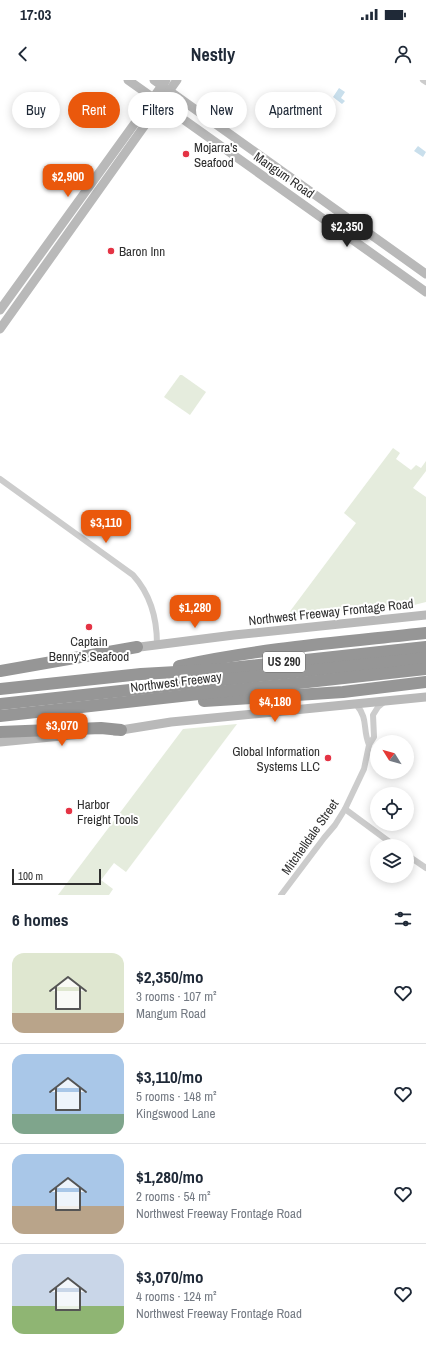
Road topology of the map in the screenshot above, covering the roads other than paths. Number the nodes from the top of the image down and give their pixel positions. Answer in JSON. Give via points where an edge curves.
{"nodes":[{"id":1,"x":128,"y":80,"type":"edge"},
{"id":2,"x":178,"y":80,"type":"edge"},
{"id":3,"x":423,"y":80,"type":"edge"},
{"id":4,"x":160,"y":82,"type":"edge"},
{"id":5,"x":426,"y":82,"type":"edge"},
{"id":6,"x":146,"y":92,"type":"edge"},
{"id":7,"x":155,"y":92,"type":"edge"},
{"id":8,"x":169,"y":92,"type":"joint"},
{"id":9,"x":188,"y":105,"type":"edge"},
{"id":10,"x":188,"y":123,"type":"edge"},
{"id":11,"x":131,"y":128,"type":"edge"},
{"id":12,"x":143,"y":128,"type":"edge"},
{"id":13,"x":247,"y":147,"type":"junction"},
{"id":14,"x":238,"y":159,"type":"junction"},
{"id":15,"x":374,"y":237,"type":"junction"},
{"id":16,"x":366,"y":249,"type":"junction"},
{"id":17,"x":426,"y":274,"type":"edge"},
{"id":18,"x":426,"y":292,"type":"edge"},
{"id":19,"x":9,"y":298,"type":"junction"},
{"id":20,"x":18,"y":304,"type":"junction"},
{"id":21,"x":0,"y":310,"type":"edge"},
{"id":22,"x":0,"y":329,"type":"edge"},
{"id":23,"x":0,"y":479,"type":"edge"},
{"id":24,"x":426,"y":615,"type":"edge"},
{"id":25,"x":426,"y":634,"type":"edge"},
{"id":26,"x":157,"y":644,"type":"junction"},
{"id":27,"x":137,"y":647,"type":"junction"},
{"id":28,"x":426,"y":647,"type":"edge"},
{"id":29,"x":426,"y":658,"type":"edge"},
{"id":30,"x":0,"y":665,"type":"edge"},
{"id":31,"x":426,"y":669,"type":"edge"},
{"id":32,"x":0,"y":671,"type":"edge"},
{"id":33,"x":141,"y":674,"type":"junction"},
{"id":34,"x":426,"y":682,"type":"edge"},
{"id":35,"x":0,"y":689,"type":"edge"},
{"id":36,"x":172,"y":696,"type":"junction"},
{"id":37,"x":426,"y":697,"type":"edge"},
{"id":38,"x":386,"y":701,"type":"junction"},
{"id":39,"x":0,"y":704,"type":"edge"},
{"id":40,"x":356,"y":704,"type":"junction"},
{"id":41,"x":0,"y":716,"type":"edge"},
{"id":42,"x":121,"y":730,"type":"junction"},
{"id":43,"x":0,"y":732,"type":"edge"},
{"id":44,"x":0,"y":742,"type":"edge"},
{"id":45,"x":369,"y":745,"type":"junction"},
{"id":46,"x":345,"y":809,"type":"junction"},
{"id":47,"x":385,"y":839,"type":"edge"},
{"id":48,"x":414,"y":860,"type":"edge"},
{"id":49,"x":426,"y":868,"type":"edge"},
{"id":50,"x":281,"y":895,"type":"edge"}],
"edges":[{"from":1,"to":6,"type":"main road","name":"Mangum Road"},
{"from":2,"to":8,"type":"main road"},
{"from":3,"to":5,"type":"street"},
{"from":4,"to":7,"type":"main road"},
{"from":4,"to":8,"type":"main road","name":"Mangum Road"},
{"from":9,"to":13,"type":"main road","name":"Mangum Road"},
{"from":10,"to":14,"type":"main road","name":"Mangum Road"},
{"from":11,"to":19,"type":"main road"},
{"from":12,"to":20,"type":"main road"},
{"from":13,"to":14,"type":"main road"},
{"from":13,"to":15,"type":"main road","name":"Mangum Road"},
{"from":14,"to":16,"type":"main road","name":"Mangum Road"},
{"from":15,"to":16,"type":"main road"},
{"from":15,"to":17,"type":"main road","name":"Mangum Road"},
{"from":16,"to":18,"type":"main road","name":"Mangum Road"},
{"from":19,"to":20,"type":"main road"},
{"from":19,"to":21,"type":"main road"},
{"from":20,"to":22,"type":"main road"},
{"from":23,"to":26,"type":"street","via":[[133,575],[149,598],[153,609]]},
{"from":24,"to":26,"type":"main road","name":"Northwest Freeway Frontage Road"},
{"from":25,"to":33,"type":"highway","via":[[221,657]]},
{"from":26,"to":27,"type":"main road","name":"Northwest Freeway Frontage Road"},
{"from":27,"to":30,"type":"main road","name":"Northwest Freeway Frontage Road"},
{"from":27,"to":32,"type":"highway"},
{"from":28,"to":33,"type":"highway","name":"Northwest Freeway","number":"US 290","via":[[212,670]]},
{"from":29,"to":39,"type":"highway"},
{"from":31,"to":36,"type":"highway","name":"Northwest Freeway","number":"US 290"},
{"from":33,"to":35,"type":"highway","name":"Northwest Freeway","number":"US 290"},
{"from":34,"to":36,"type":"highway","via":[[335,692],[189,702]]},
{"from":36,"to":41,"type":"highway","name":"Northwest Freeway","number":"US 290"},
{"from":37,"to":38,"type":"main road"},
{"from":38,"to":40,"type":"main road"},
{"from":38,"to":45,"type":"street","name":"Mitchelldale Street","via":[[373,715],[374,736]]},
{"from":40,"to":42,"type":"main road","via":[[171,722]]},
{"from":40,"to":45,"type":"street","name":"Mitchelldale Street","via":[[363,713]]},
{"from":42,"to":43,"type":"highway","via":[[101,728]]},
{"from":42,"to":44,"type":"main road"},
{"from":45,"to":46,"type":"street","name":"Mitchelldale Street","via":[[364,768]]},
{"from":46,"to":47,"type":"street"},
{"from":46,"to":50,"type":"street","name":"Mitchelldale Street"},
{"from":48,"to":49,"type":"street"}]}
